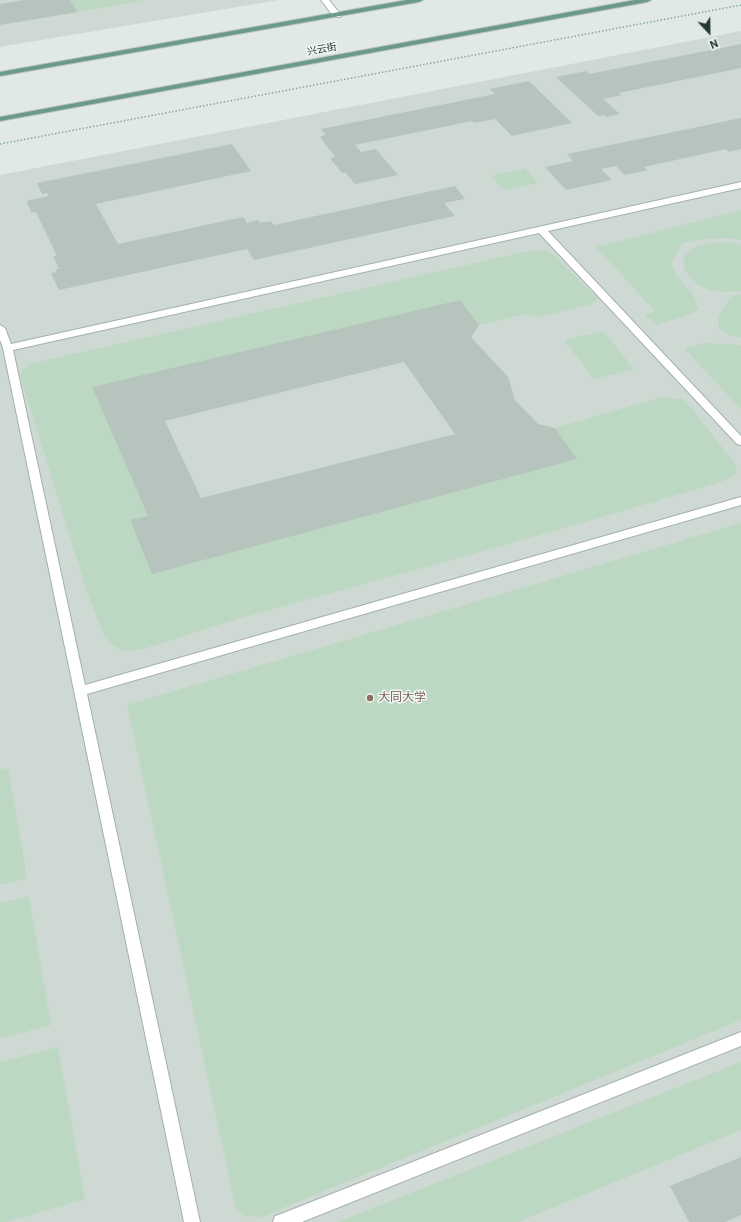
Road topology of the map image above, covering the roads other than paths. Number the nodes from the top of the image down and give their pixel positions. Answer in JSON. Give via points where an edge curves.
{"nodes":[{"id":1,"x":325,"y":0,"type":"edge"},
{"id":2,"x":419,"y":0,"type":"edge"},
{"id":3,"x":647,"y":0,"type":"edge"},
{"id":4,"x":338,"y":14,"type":"junction"},
{"id":5,"x":0,"y":74,"type":"edge"},
{"id":6,"x":0,"y":119,"type":"edge"},
{"id":7,"x":741,"y":185,"type":"edge"},
{"id":8,"x":542,"y":230,"type":"junction"},
{"id":9,"x":0,"y":328,"type":"edge"},
{"id":10,"x":8,"y":348,"type":"junction"},
{"id":11,"x":741,"y":442,"type":"edge"},
{"id":12,"x":741,"y":501,"type":"edge"},
{"id":13,"x":80,"y":691,"type":"junction"},
{"id":14,"x":741,"y":1039,"type":"edge"},
{"id":15,"x":192,"y":1222,"type":"edge"},
{"id":16,"x":281,"y":1222,"type":"edge"}],
"edges":[{"from":1,"to":4,"type":"lane"},
{"from":2,"to":4,"type":"main road"},
{"from":3,"to":6,"type":"main road","name":"兴云街"},
{"from":4,"to":5,"type":"main road"},
{"from":7,"to":8,"type":"lane"},
{"from":8,"to":10,"type":"lane"},
{"from":8,"to":11,"type":"lane"},
{"from":9,"to":10,"type":"lane"},
{"from":10,"to":13,"type":"lane"},
{"from":12,"to":13,"type":"lane"},
{"from":13,"to":15,"type":"lane"},
{"from":14,"to":16,"type":"lane"}]}
